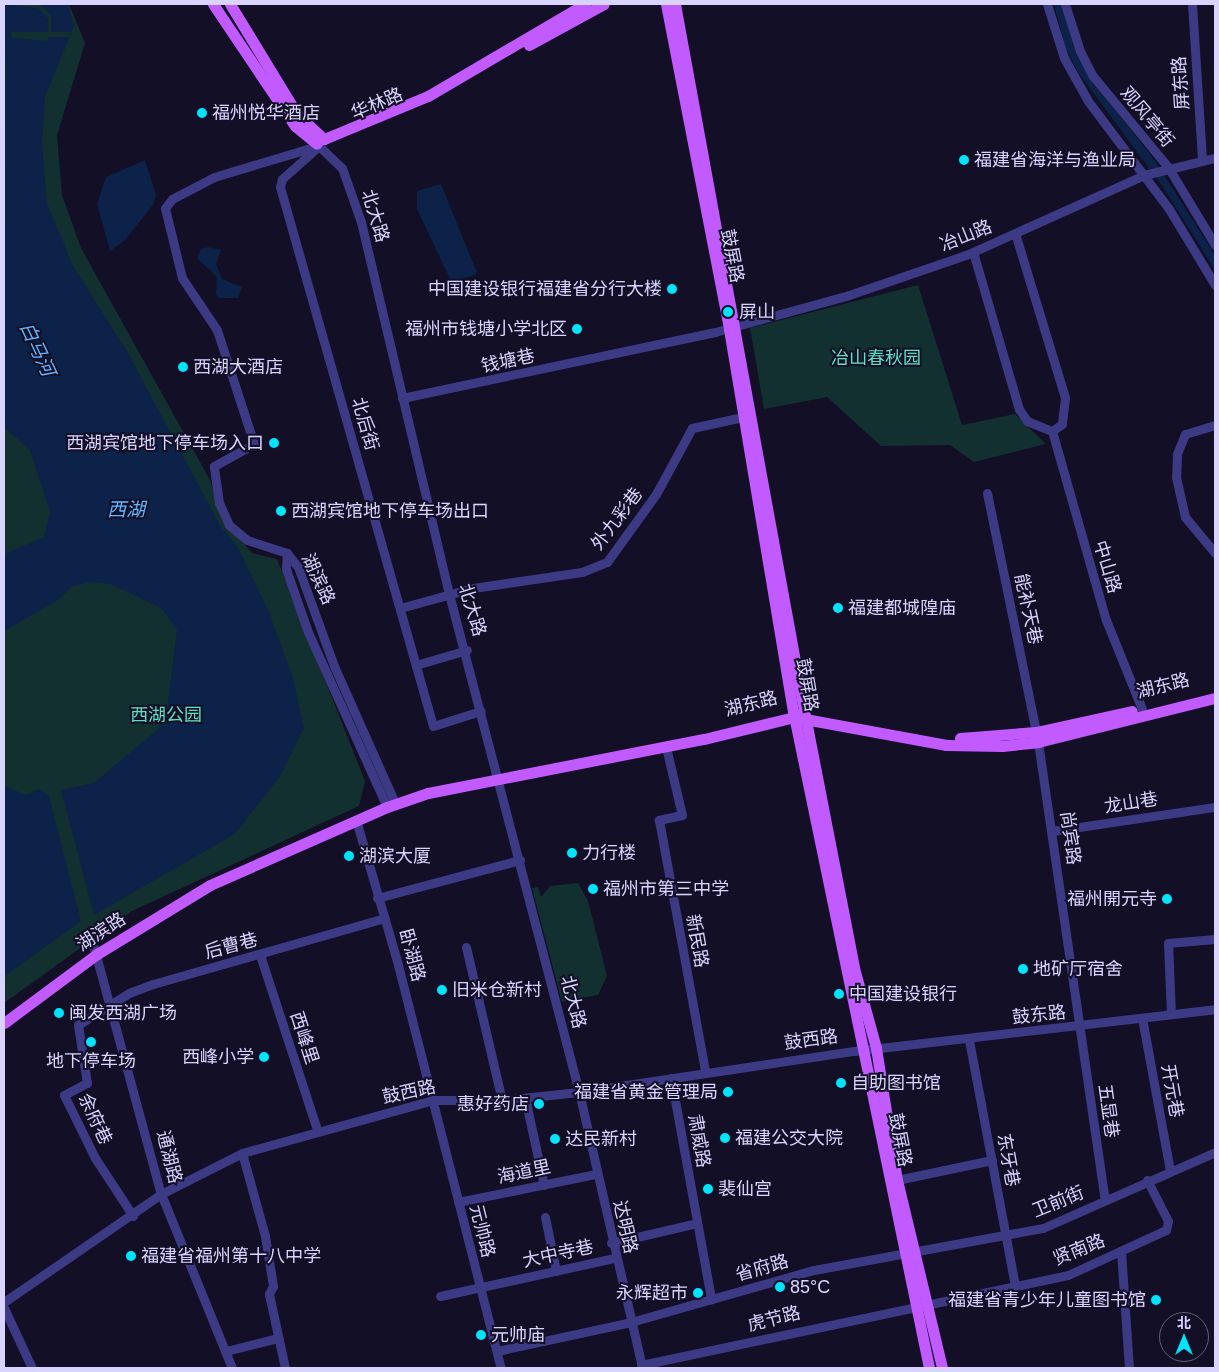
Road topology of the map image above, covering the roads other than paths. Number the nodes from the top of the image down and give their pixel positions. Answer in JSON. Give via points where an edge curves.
{"nodes":[{"id":1,"x":213,"y":4,"type":"edge"},
{"id":2,"x":230,"y":4,"type":"edge"},
{"id":3,"x":585,"y":4,"type":"edge"},
{"id":4,"x":604,"y":4,"type":"edge"},
{"id":5,"x":666,"y":4,"type":"edge"},
{"id":6,"x":675,"y":4,"type":"edge"},
{"id":7,"x":1047,"y":4,"type":"edge"},
{"id":8,"x":1066,"y":4,"type":"edge"},
{"id":9,"x":1192,"y":4,"type":"edge"},
{"id":10,"x":567,"y":8,"type":"edge"},
{"id":11,"x":319,"y":142,"type":"junction"},
{"id":12,"x":1215,"y":158,"type":"edge"},
{"id":13,"x":1202,"y":160,"type":"junction"},
{"id":14,"x":1168,"y":167,"type":"junction"},
{"id":15,"x":1144,"y":175,"type":"junction"},
{"id":16,"x":1015,"y":233,"type":"junction"},
{"id":17,"x":1215,"y":245,"type":"edge"},
{"id":18,"x":973,"y":252,"type":"junction"},
{"id":19,"x":1215,"y":285,"type":"edge"},
{"id":20,"x":733,"y":328,"type":"junction"},
{"id":21,"x":402,"y":398,"type":"junction"},
{"id":22,"x":743,"y":417,"type":"junction"},
{"id":23,"x":1215,"y":425,"type":"edge"},
{"id":24,"x":1052,"y":431,"type":"junction"},
{"id":25,"x":987,"y":493,"type":"dead end"},
{"id":26,"x":1215,"y":548,"type":"edge"},
{"id":27,"x":287,"y":553,"type":"junction"},
{"id":28,"x":449,"y":594,"type":"junction"},
{"id":29,"x":400,"y":608,"type":"junction"},
{"id":30,"x":467,"y":650,"type":"junction"},
{"id":31,"x":416,"y":665,"type":"junction"},
{"id":32,"x":1215,"y":691,"type":"edge"},
{"id":33,"x":1215,"y":698,"type":"edge"},
{"id":34,"x":1142,"y":709,"type":"junction"},
{"id":35,"x":481,"y":711,"type":"junction"},
{"id":36,"x":799,"y":714,"type":"junction"},
{"id":37,"x":1037,"y":737,"type":"junction"},
{"id":38,"x":666,"y":747,"type":"junction"},
{"id":39,"x":497,"y":776,"type":"junction"},
{"id":40,"x":390,"y":802,"type":"junction"},
{"id":41,"x":1215,"y":807,"type":"edge"},
{"id":42,"x":356,"y":820,"type":"junction"},
{"id":43,"x":1052,"y":831,"type":"junction"},
{"id":44,"x":520,"y":860,"type":"junction"},
{"id":45,"x":377,"y":898,"type":"junction"},
{"id":46,"x":385,"y":918,"type":"junction"},
{"id":47,"x":1215,"y":939,"type":"edge"},
{"id":48,"x":466,"y":947,"type":"dead end"},
{"id":49,"x":96,"y":951,"type":"junction"},
{"id":50,"x":260,"y":955,"type":"junction"},
{"id":51,"x":112,"y":1005,"type":"junction"},
{"id":52,"x":1215,"y":1009,"type":"edge"},
{"id":53,"x":4,"y":1014,"type":"edge"},
{"id":54,"x":1171,"y":1014,"type":"junction"},
{"id":55,"x":92,"y":1018,"type":"joint"},
{"id":56,"x":1142,"y":1018,"type":"junction"},
{"id":57,"x":4,"y":1022,"type":"edge"},
{"id":58,"x":1080,"y":1027,"type":"junction"},
{"id":59,"x":969,"y":1040,"type":"junction"},
{"id":60,"x":871,"y":1049,"type":"junction"},
{"id":61,"x":705,"y":1072,"type":"junction"},
{"id":62,"x":671,"y":1078,"type":"junction"},
{"id":63,"x":579,"y":1092,"type":"junction"},
{"id":64,"x":525,"y":1098,"type":"junction"},
{"id":65,"x":433,"y":1100,"type":"junction"},
{"id":66,"x":502,"y":1100,"type":"junction"},
{"id":67,"x":318,"y":1132,"type":"junction"},
{"id":68,"x":1215,"y":1152,"type":"edge"},
{"id":69,"x":242,"y":1153,"type":"junction"},
{"id":70,"x":992,"y":1160,"type":"junction"},
{"id":71,"x":1170,"y":1170,"type":"junction"},
{"id":72,"x":596,"y":1174,"type":"junction"},
{"id":73,"x":898,"y":1180,"type":"junction"},
{"id":74,"x":1146,"y":1180,"type":"junction"},
{"id":75,"x":544,"y":1184,"type":"junction"},
{"id":76,"x":161,"y":1194,"type":"junction"},
{"id":77,"x":1105,"y":1199,"type":"junction"},
{"id":78,"x":458,"y":1202,"type":"junction"},
{"id":79,"x":133,"y":1216,"type":"junction"},
{"id":80,"x":545,"y":1217,"type":"dead end"},
{"id":81,"x":697,"y":1223,"type":"junction"},
{"id":82,"x":1006,"y":1236,"type":"junction"},
{"id":83,"x":611,"y":1243,"type":"junction"},
{"id":84,"x":1120,"y":1250,"type":"junction"},
{"id":85,"x":908,"y":1252,"type":"junction"},
{"id":86,"x":615,"y":1258,"type":"junction"},
{"id":87,"x":556,"y":1271,"type":"junction"},
{"id":88,"x":1015,"y":1286,"type":"junction"},
{"id":89,"x":479,"y":1288,"type":"junction"},
{"id":90,"x":440,"y":1296,"type":"dead end"},
{"id":91,"x":711,"y":1299,"type":"junction"},
{"id":92,"x":4,"y":1302,"type":"edge"},
{"id":93,"x":920,"y":1306,"type":"junction"},
{"id":94,"x":4,"y":1308,"type":"edge"},
{"id":95,"x":631,"y":1322,"type":"junction"},
{"id":96,"x":278,"y":1338,"type":"junction"},
{"id":97,"x":226,"y":1350,"type":"junction"},
{"id":98,"x":497,"y":1351,"type":"junction"},
{"id":99,"x":642,"y":1366,"type":"edge"},
{"id":100,"x":32,"y":1368,"type":"edge"},
{"id":101,"x":232,"y":1368,"type":"edge"},
{"id":102,"x":285,"y":1368,"type":"edge"},
{"id":103,"x":501,"y":1368,"type":"edge"},
{"id":104,"x":929,"y":1368,"type":"edge"},
{"id":105,"x":942,"y":1368,"type":"edge"},
{"id":106,"x":1129,"y":1368,"type":"edge"}],
"edges":[{"from":1,"to":11,"type":"main road","via":[[295,126]]},
{"from":2,"to":11,"type":"main road","via":[[297,114]]},
{"from":3,"to":10,"type":"main road","name":"华林路"},
{"from":4,"to":11,"type":"main road","name":"华林路","via":[[408,111]]},
{"from":5,"to":20,"type":"main road","name":"鼓屏路"},
{"from":6,"to":20,"type":"main road","name":"鼓屏路"},
{"from":7,"to":15,"type":"street","name":"观风亭街","via":[[1057,42],[1075,79]]},
{"from":8,"to":14,"type":"street","name":"观风亭街","via":[[1080,51],[1094,76]]},
{"from":9,"to":13,"type":"street","name":"屏东路"},
{"from":10,"to":11,"type":"main road","name":"华林路","via":[[428,96]]},
{"from":11,"to":21,"type":"street","name":"北大路","via":[[342,168],[361,222]]},
{"from":11,"to":27,"type":"street","via":[[214,177],[172,199],[165,208],[182,278],[220,337],[254,444],[214,466],[219,504],[230,524],[247,540]]},
{"from":11,"to":29,"type":"street","name":"北后街","via":[[282,179],[280,187]]},
{"from":12,"to":13,"type":"street","name":"冶山路"},
{"from":13,"to":14,"type":"street","name":"冶山路"},
{"from":14,"to":15,"type":"street","name":"冶山路"},
{"from":14,"to":17,"type":"street","name":"观风亭街"},
{"from":15,"to":16,"type":"street","name":"冶山路"},
{"from":15,"to":19,"type":"street","name":"观风亭街"},
{"from":16,"to":18,"type":"street","name":"冶山路"},
{"from":16,"to":24,"type":"street","via":[[1065,398],[1062,424]]},
{"from":18,"to":20,"type":"street","name":"冶山路"},
{"from":18,"to":24,"type":"street","via":[[1019,409],[1027,421]]},
{"from":20,"to":21,"type":"street","name":"钱塘巷"},
{"from":20,"to":22,"type":"main road","name":"鼓屏路"},
{"from":20,"to":36,"type":"main road","name":"鼓屏路"},
{"from":21,"to":28,"type":"street","name":"北大路"},
{"from":22,"to":28,"type":"street","name":"外九彩巷","via":[[692,428],[656,494],[607,562],[582,572]]},
{"from":22,"to":36,"type":"main road","name":"鼓屏路"},
{"from":23,"to":26,"type":"street","via":[[1185,434],[1177,454],[1176,477],[1185,517]]},
{"from":24,"to":34,"type":"street","name":"中山路","via":[[1106,620]]},
{"from":25,"to":37,"type":"street","name":"能补天巷"},
{"from":27,"to":40,"type":"street","name":"湖滨路","via":[[298,567],[334,666]]},
{"from":27,"to":40,"type":"street","name":"湖滨路","via":[[286,569],[308,632]]},
{"from":28,"to":29,"type":"street","name":"外九彩巷"},
{"from":28,"to":30,"type":"street","name":"北大路"},
{"from":29,"to":31,"type":"street","name":"北后街"},
{"from":30,"to":31,"type":"street"},
{"from":30,"to":35,"type":"street","name":"北大路"},
{"from":31,"to":35,"type":"street","name":"北后街","via":[[433,726]]},
{"from":32,"to":34,"type":"main road","name":"湖东路"},
{"from":33,"to":37,"type":"main road","name":"湖东路"},
{"from":34,"to":37,"type":"main road","name":"湖东路"},
{"from":35,"to":39,"type":"street","name":"北大路"},
{"from":36,"to":37,"type":"main road","name":"湖东路","via":[[946,745]]},
{"from":36,"to":38,"type":"main road","name":"湖东路"},
{"from":36,"to":39,"type":"main road","name":"湖东路"},
{"from":36,"to":60,"type":"main road","name":"鼓屏路","via":[[843,967]]},
{"from":37,"to":43,"type":"street","name":"尚宾路"},
{"from":38,"to":39,"type":"main road","name":"湖东路"},
{"from":38,"to":61,"type":"street","name":"新民路","via":[[682,815],[659,820]]},
{"from":39,"to":40,"type":"main road","name":"湖东路"},
{"from":39,"to":44,"type":"street","name":"北大路"},
{"from":40,"to":42,"type":"main road","name":"湖滨路"},
{"from":40,"to":49,"type":"main road","name":"湖滨路","via":[[223,871]]},
{"from":41,"to":43,"type":"street","name":"龙山巷"},
{"from":42,"to":45,"type":"street","name":"卧湖路"},
{"from":42,"to":49,"type":"main road","name":"湖滨路","via":[[210,885]]},
{"from":43,"to":58,"type":"street","name":"尚宾路"},
{"from":44,"to":45,"type":"street"},
{"from":44,"to":63,"type":"street","name":"北大路"},
{"from":45,"to":46,"type":"street","name":"卧湖路"},
{"from":46,"to":50,"type":"street","name":"后曹巷"},
{"from":46,"to":65,"type":"street","name":"卧湖路"},
{"from":47,"to":54,"type":"street","via":[[1168,943]]},
{"from":48,"to":66,"type":"street"},
{"from":49,"to":51,"type":"street","name":"通湖路"},
{"from":49,"to":53,"type":"main road","name":"湖滨路"},
{"from":49,"to":57,"type":"main road","name":"湖滨路"},
{"from":50,"to":51,"type":"street","name":"后曹巷","via":[[153,984]]},
{"from":50,"to":67,"type":"street","name":"西峰里"},
{"from":51,"to":55,"type":"street","name":"后曹巷"},
{"from":51,"to":76,"type":"street","name":"通湖路"},
{"from":52,"to":54,"type":"street","name":"鼓东路"},
{"from":54,"to":56,"type":"street","name":"鼓东路"},
{"from":55,"to":79,"type":"street","name":"余府巷","via":[[78,1025],[87,1082],[64,1095],[95,1158]]},
{"from":56,"to":58,"type":"street","name":"鼓东路"},
{"from":56,"to":71,"type":"street","name":"开元巷"},
{"from":58,"to":59,"type":"street","name":"鼓东路"},
{"from":58,"to":77,"type":"street","name":"五显巷"},
{"from":59,"to":60,"type":"street","name":"鼓东路"},
{"from":59,"to":70,"type":"street","name":"东牙巷"},
{"from":60,"to":61,"type":"street","name":"鼓西路"},
{"from":60,"to":73,"type":"main road","name":"鼓屏路"},
{"from":60,"to":85,"type":"main road","name":"鼓屏路"},
{"from":61,"to":62,"type":"street","name":"鼓西路"},
{"from":62,"to":63,"type":"street","name":"鼓西路"},
{"from":62,"to":81,"type":"street","name":"肃威路"},
{"from":63,"to":64,"type":"street","name":"鼓西路"},
{"from":63,"to":72,"type":"street","name":"达明路"},
{"from":64,"to":66,"type":"street","name":"鼓西路"},
{"from":64,"to":75,"type":"street"},
{"from":65,"to":66,"type":"street","name":"鼓西路"},
{"from":65,"to":67,"type":"street","name":"鼓西路"},
{"from":65,"to":78,"type":"street","name":"元帅路"},
{"from":67,"to":69,"type":"street","name":"鼓西路"},
{"from":68,"to":71,"type":"street","name":"卫前街"},
{"from":69,"to":76,"type":"street","name":"鼓西路"},
{"from":69,"to":96,"type":"street","via":[[265,1236]]},
{"from":70,"to":73,"type":"street"},
{"from":70,"to":82,"type":"street","name":"东牙巷"},
{"from":71,"to":74,"type":"street","name":"卫前街"},
{"from":72,"to":75,"type":"street","name":"海道里"},
{"from":72,"to":83,"type":"street","name":"达明路"},
{"from":73,"to":85,"type":"main road","name":"鼓屏路"},
{"from":74,"to":77,"type":"street","name":"卫前街"},
{"from":74,"to":84,"type":"street","name":"贤南路","via":[[1169,1225]]},
{"from":75,"to":78,"type":"street","name":"海道里"},
{"from":76,"to":79,"type":"street","name":"鼓西路"},
{"from":76,"to":97,"type":"street","name":"通湖路"},
{"from":77,"to":82,"type":"street","name":"卫前街","via":[[1063,1222]]},
{"from":78,"to":89,"type":"street","name":"元帅路"},
{"from":79,"to":92,"type":"street","name":"鼓西路"},
{"from":80,"to":87,"type":"street"},
{"from":81,"to":83,"type":"street"},
{"from":81,"to":91,"type":"street","name":"肃威路"},
{"from":82,"to":85,"type":"street","name":"卫前街"},
{"from":82,"to":88,"type":"street","name":"东牙巷"},
{"from":83,"to":86,"type":"street","name":"达明路"},
{"from":84,"to":88,"type":"street","name":"贤南路","via":[[1068,1275]]},
{"from":84,"to":106,"type":"street"},
{"from":85,"to":91,"type":"street","name":"省府路","via":[[814,1270]]},
{"from":85,"to":93,"type":"main road","name":"鼓屏路"},
{"from":86,"to":87,"type":"street","name":"大中寺巷"},
{"from":86,"to":95,"type":"street","name":"达明路"},
{"from":87,"to":89,"type":"street","name":"大中寺巷"},
{"from":88,"to":93,"type":"street","name":"贤南路"},
{"from":89,"to":90,"type":"street","name":"大中寺巷"},
{"from":89,"to":98,"type":"street","name":"元帅路"},
{"from":91,"to":95,"type":"street","name":"省府路"},
{"from":93,"to":99,"type":"street","name":"虎节路"},
{"from":93,"to":104,"type":"main road","name":"鼓屏路"},
{"from":93,"to":105,"type":"main road"},
{"from":94,"to":100,"type":"street"},
{"from":95,"to":98,"type":"street","name":"省府路"},
{"from":95,"to":99,"type":"street","name":"达明路"},
{"from":96,"to":97,"type":"street"},
{"from":96,"to":102,"type":"street"},
{"from":97,"to":101,"type":"street","name":"通湖路"},
{"from":98,"to":103,"type":"street","name":"元帅路"}]}
